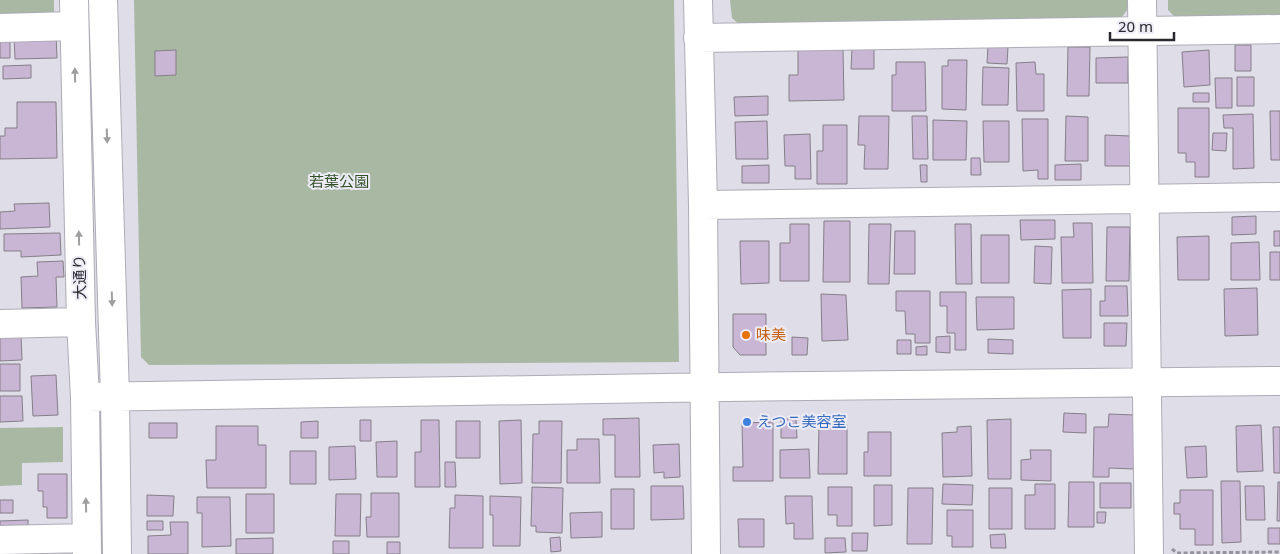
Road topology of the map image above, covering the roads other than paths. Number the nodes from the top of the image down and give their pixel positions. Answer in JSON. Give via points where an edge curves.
{"nodes":[{"id":1,"x":103,"y":0,"type":"edge"},
{"id":2,"x":698,"y":0,"type":"edge"},
{"id":3,"x":1142,"y":0,"type":"edge"},
{"id":4,"x":74,"y":13,"type":"edge"},
{"id":5,"x":0,"y":28,"type":"edge"},
{"id":6,"x":1280,"y":29,"type":"edge"},
{"id":7,"x":1143,"y":30,"type":"junction"},
{"id":8,"x":698,"y":38,"type":"junction"},
{"id":9,"x":1280,"y":197,"type":"edge"},
{"id":10,"x":1144,"y":200,"type":"junction"},
{"id":11,"x":703,"y":205,"type":"junction"},
{"id":12,"x":80,"y":322,"type":"junction"},
{"id":13,"x":0,"y":324,"type":"edge"},
{"id":14,"x":1147,"y":381,"type":"junction"},
{"id":15,"x":1280,"y":381,"type":"edge"},
{"id":16,"x":704,"y":387,"type":"junction"},
{"id":17,"x":85,"y":397,"type":"junction"},
{"id":18,"x":115,"y":397,"type":"junction"},
{"id":19,"x":0,"y":540,"type":"edge"},
{"id":20,"x":87,"y":546,"type":"edge"},
{"id":21,"x":1160,"y":551,"type":"edge"},
{"id":22,"x":117,"y":554,"type":"edge"},
{"id":23,"x":706,"y":554,"type":"edge"}],
"edges":[{"from":1,"to":18,"type":"street","name":"大通り","one_way":true},
{"from":2,"to":8,"type":"street"},
{"from":3,"to":7,"type":"street"},
{"from":4,"to":5,"type":"street"},
{"from":12,"to":4,"type":"street","name":"大通り","one_way":true},
{"from":6,"to":7,"type":"street"},
{"from":7,"to":8,"type":"street"},
{"from":7,"to":10,"type":"street"},
{"from":8,"to":11,"type":"street"},
{"from":9,"to":10,"type":"street"},
{"from":10,"to":11,"type":"street"},
{"from":10,"to":14,"type":"street"},
{"from":11,"to":16,"type":"street"},
{"from":12,"to":13,"type":"street"},
{"from":12,"to":17,"type":"street","name":"大通り"},
{"from":14,"to":15,"type":"street"},
{"from":14,"to":16,"type":"street"},
{"from":14,"to":21,"type":"street"},
{"from":16,"to":18,"type":"street"},
{"from":16,"to":23,"type":"street"},
{"from":17,"to":18,"type":"street"},
{"from":20,"to":17,"type":"street","name":"大通り","one_way":true},
{"from":18,"to":22,"type":"street","name":"大通り"},
{"from":19,"to":20,"type":"street"}]}
